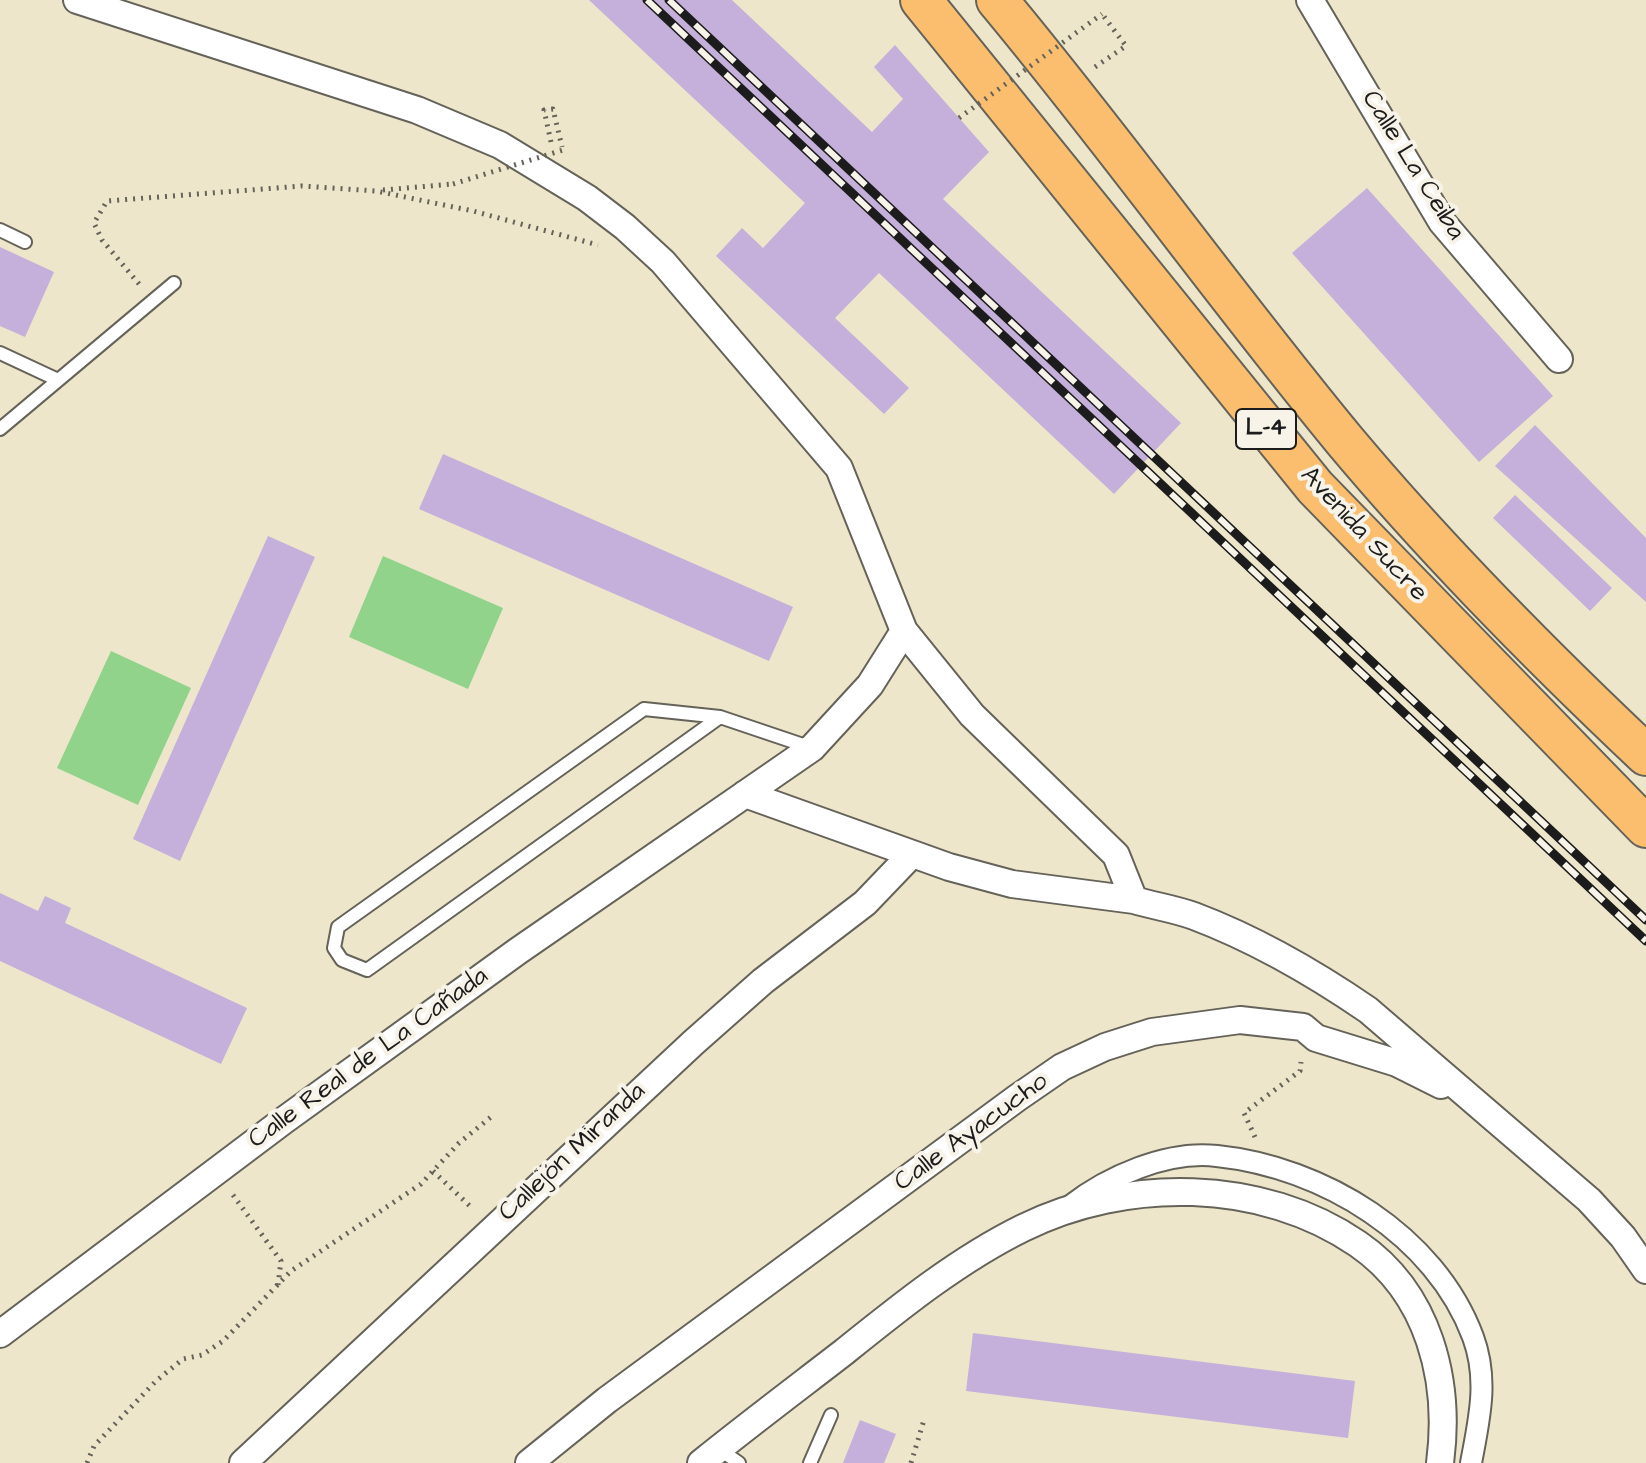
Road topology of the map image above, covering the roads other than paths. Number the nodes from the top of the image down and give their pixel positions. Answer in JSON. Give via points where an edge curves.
{"nodes":[{"id":1,"x":77,"y":0,"type":"edge"},
{"id":2,"x":921,"y":0,"type":"edge"},
{"id":3,"x":997,"y":0,"type":"edge"},
{"id":4,"x":1310,"y":0,"type":"edge"},
{"id":5,"x":0,"y":230,"type":"edge"},
{"id":6,"x":25,"y":242,"type":"dead end"},
{"id":7,"x":174,"y":283,"type":"dead end"},
{"id":8,"x":0,"y":353,"type":"edge"},
{"id":9,"x":1559,"y":359,"type":"dead end"},
{"id":10,"x":58,"y":380,"type":"junction"},
{"id":11,"x":0,"y":429,"type":"edge"},
{"id":12,"x":904,"y":631,"type":"junction"},
{"id":13,"x":720,"y":717,"type":"junction"},
{"id":14,"x":812,"y":748,"type":"junction"},
{"id":15,"x":1646,"y":755,"type":"edge"},
{"id":16,"x":745,"y":794,"type":"junction"},
{"id":17,"x":1646,"y":827,"type":"edge"},
{"id":18,"x":912,"y":854,"type":"junction"},
{"id":19,"x":1134,"y":900,"type":"junction"},
{"id":20,"x":1476,"y":1103,"type":"junction"},
{"id":21,"x":1065,"y":1210,"type":"junction"},
{"id":22,"x":1646,"y":1270,"type":"edge"},
{"id":23,"x":0,"y":1334,"type":"edge"},
{"id":24,"x":831,"y":1415,"type":"dead end"},
{"id":25,"x":720,"y":1458,"type":"edge"},
{"id":26,"x":243,"y":1463,"type":"edge"},
{"id":27,"x":529,"y":1463,"type":"edge"},
{"id":28,"x":810,"y":1463,"type":"edge"},
{"id":29,"x":1440,"y":1463,"type":"edge"},
{"id":30,"x":1471,"y":1463,"type":"edge"}],
"edges":[{"from":1,"to":12,"type":"street","via":[[417,110],[500,145],[587,198],[663,262],[839,468]]},
{"from":2,"to":17,"type":"main road","name":"Avenida Sucre","number":"L-4","via":[[1315,487]]},
{"from":3,"to":15,"type":"main road","name":"Avenida Sucre","number":"L-4","via":[[1346,441],[1490,600]]},
{"from":4,"to":9,"type":"street","name":"Calle La Ceiba","via":[[1442,222]]},
{"from":5,"to":6,"type":"lane"},
{"from":7,"to":10,"type":"lane"},
{"from":8,"to":10,"type":"lane"},
{"from":10,"to":11,"type":"lane"},
{"from":12,"to":14,"type":"street","name":"Calle Real de La Cañada","via":[[870,685]]},
{"from":12,"to":19,"type":"street","via":[[972,715],[1116,855]]},
{"from":13,"to":13,"type":"lane","via":[[367,970],[342,960],[334,948],[338,927],[644,709]]},
{"from":13,"to":14,"type":"lane"},
{"from":14,"to":16,"type":"street","name":"Calle Real de La Cañada"},
{"from":16,"to":18,"type":"street"},
{"from":16,"to":23,"type":"street","name":"Calle Real de La Cañada","via":[[506,960]]},
{"from":18,"to":19,"type":"street","via":[[1012,884]]},
{"from":18,"to":26,"type":"street","name":"Callejón Miranda","via":[[865,903],[705,1032]]},
{"from":19,"to":20,"type":"street","via":[[1190,914],[1330,983]]},
{"from":20,"to":22,"type":"street","via":[[1589,1200]]},
{"from":20,"to":27,"type":"street","name":"Calle Ayacucho","via":[[1397,1063],[1353,1052],[1316,1038],[1303,1027],[1282,1023],[1240,1020],[1152,1032],[1105,1047],[1062,1067],[1017,1098]]},
{"from":21,"to":25,"type":"street","via":[[988,1247],[911,1298]]},
{"from":21,"to":29,"type":"street","via":[[1157,1193],[1201,1192],[1285,1208],[1350,1238],[1381,1260],[1404,1286],[1425,1328],[1442,1385]]},
{"from":21,"to":30,"type":"street","via":[[1096,1186],[1129,1171],[1215,1155],[1301,1177],[1375,1216],[1431,1266],[1454,1297],[1473,1338],[1483,1404]]},
{"from":24,"to":28,"type":"lane"}]}
